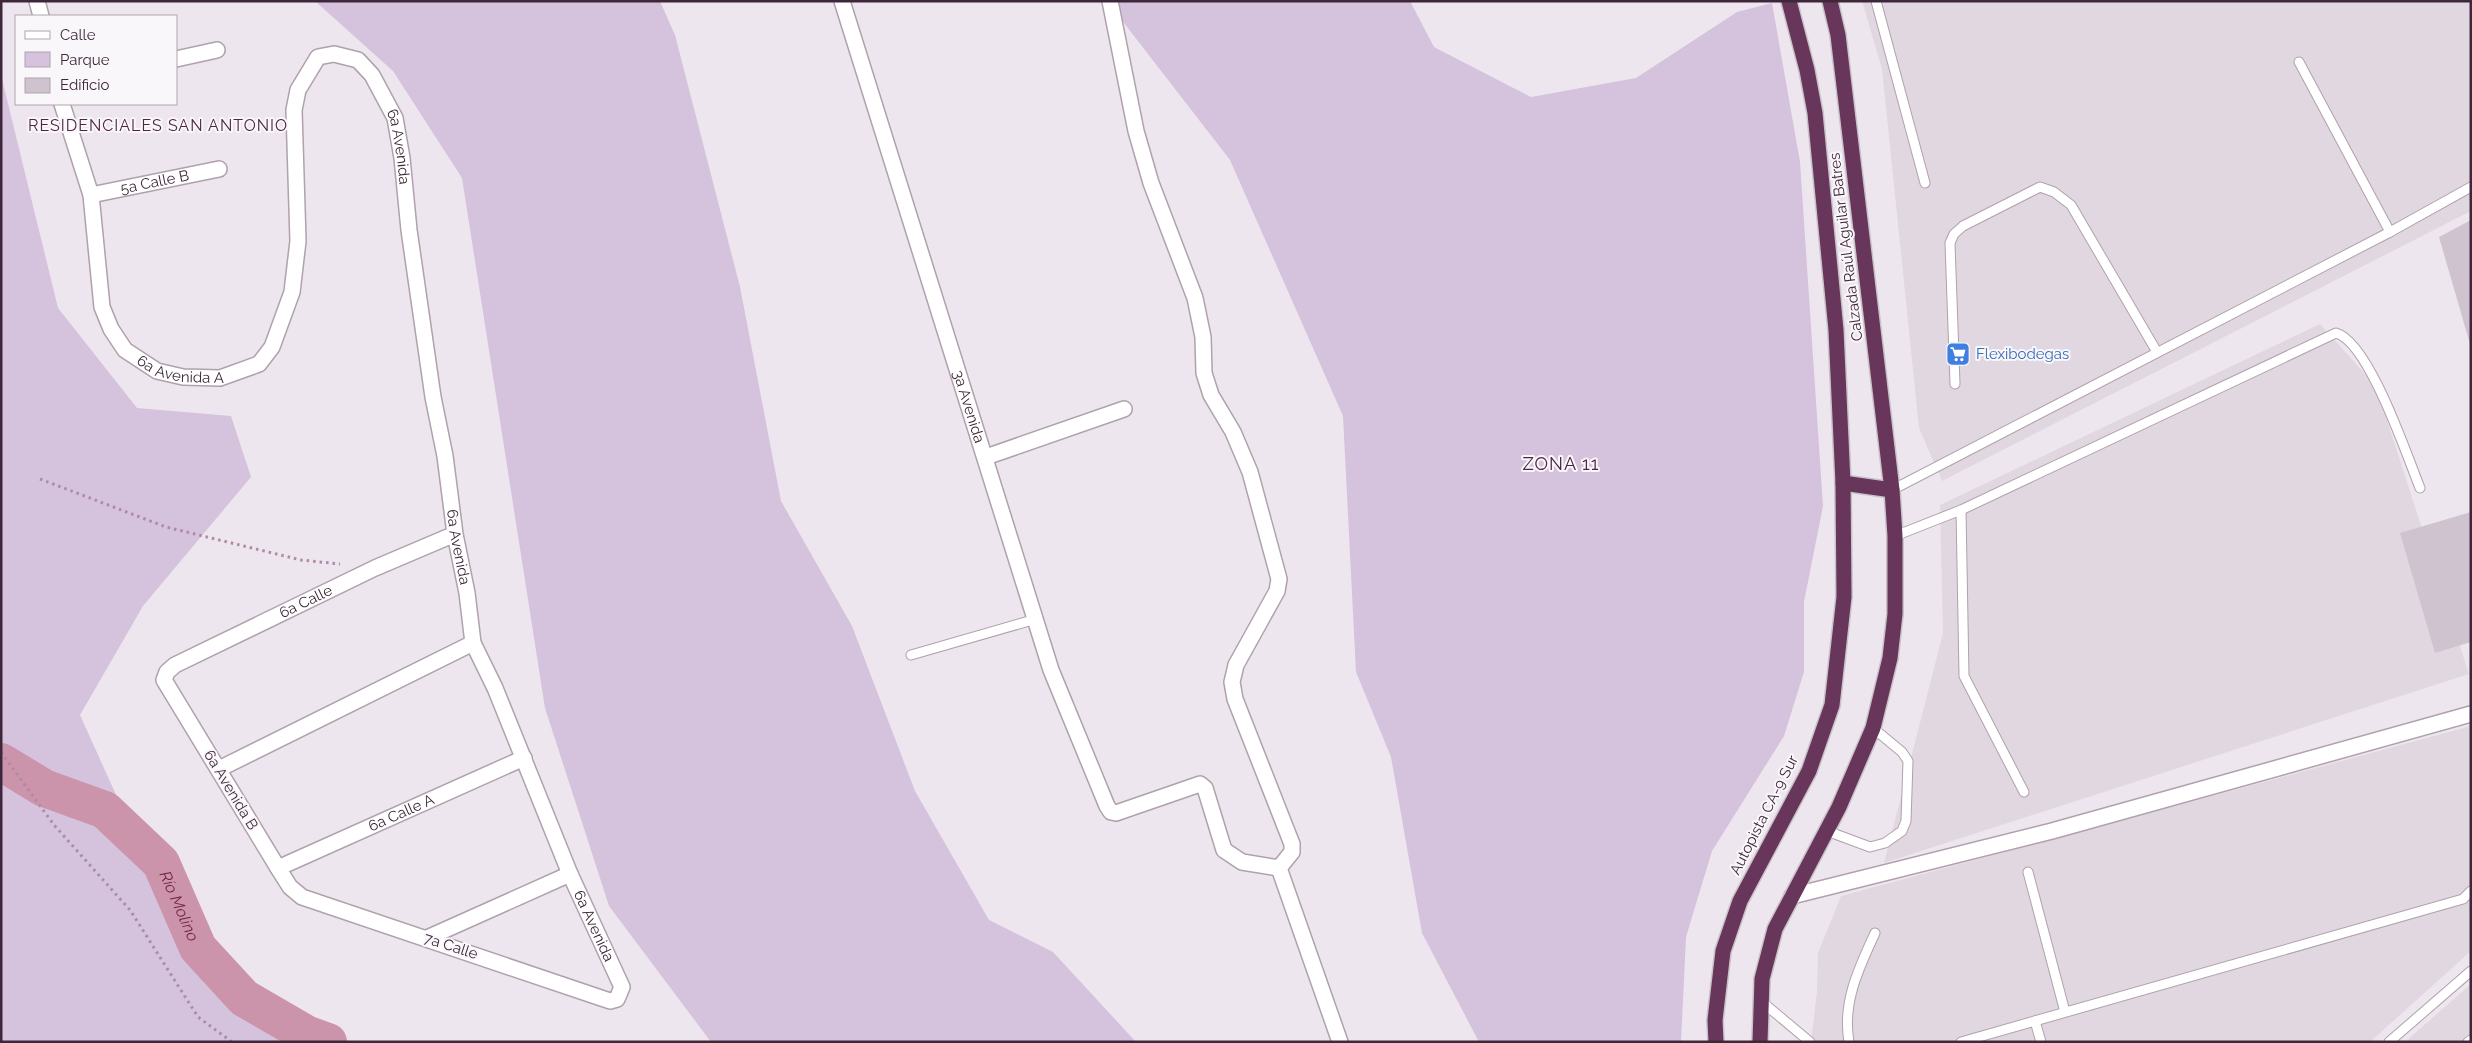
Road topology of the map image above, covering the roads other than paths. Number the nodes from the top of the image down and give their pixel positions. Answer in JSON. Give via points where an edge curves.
{"nodes":[{"id":1,"x":38,"y":1,"type":"edge"},
{"id":2,"x":842,"y":1,"type":"edge"},
{"id":3,"x":1110,"y":1,"type":"edge"},
{"id":4,"x":1789,"y":1,"type":"edge"},
{"id":5,"x":1830,"y":1,"type":"edge"},
{"id":6,"x":1876,"y":1,"type":"edge"},
{"id":7,"x":41,"y":15,"type":"edge"},
{"id":8,"x":217,"y":50,"type":"dead end"},
{"id":9,"x":178,"y":59,"type":"edge"},
{"id":10,"x":358,"y":60,"type":"joint"},
{"id":11,"x":2298,"y":62,"type":"dead end"},
{"id":12,"x":62,"y":105,"type":"edge"},
{"id":13,"x":219,"y":169,"type":"dead end"},
{"id":14,"x":1925,"y":183,"type":"dead end"},
{"id":15,"x":2471,"y":187,"type":"edge"},
{"id":16,"x":91,"y":195,"type":"junction"},
{"id":17,"x":2390,"y":232,"type":"junction"},
{"id":18,"x":2157,"y":352,"type":"junction"},
{"id":19,"x":1955,"y":384,"type":"dead end"},
{"id":20,"x":1124,"y":410,"type":"dead end"},
{"id":21,"x":986,"y":456,"type":"junction"},
{"id":22,"x":1843,"y":483,"type":"junction"},
{"id":23,"x":2420,"y":488,"type":"dead end"},
{"id":24,"x":1892,"y":490,"type":"junction"},
{"id":25,"x":1961,"y":510,"type":"junction"},
{"id":26,"x":455,"y":534,"type":"junction"},
{"id":27,"x":1895,"y":536,"type":"junction"},
{"id":28,"x":1036,"y":619,"type":"junction"},
{"id":29,"x":473,"y":643,"type":"junction"},
{"id":30,"x":911,"y":655,"type":"dead end"},
{"id":31,"x":164,"y":680,"type":"joint"},
{"id":32,"x":2471,"y":714,"type":"edge"},
{"id":33,"x":1873,"y":728,"type":"junction"},
{"id":34,"x":524,"y":758,"type":"junction"},
{"id":35,"x":219,"y":769,"type":"junction"},
{"id":36,"x":2024,"y":792,"type":"dead end"},
{"id":37,"x":1827,"y":831,"type":"junction"},
{"id":38,"x":278,"y":868,"type":"junction"},
{"id":39,"x":1279,"y":868,"type":"junction"},
{"id":40,"x":2028,"y":872,"type":"dead end"},
{"id":41,"x":570,"y":874,"type":"junction"},
{"id":42,"x":2471,"y":891,"type":"edge"},
{"id":43,"x":1792,"y":896,"type":"junction"},
{"id":44,"x":302,"y":897,"type":"joint"},
{"id":45,"x":1874,"y":933,"type":"dead end"},
{"id":46,"x":427,"y":938,"type":"junction"},
{"id":47,"x":2471,"y":971,"type":"edge"},
{"id":48,"x":601,"y":996,"type":"joint"},
{"id":49,"x":1761,"y":1001,"type":"junction"},
{"id":50,"x":2065,"y":1012,"type":"junction"},
{"id":51,"x":2035,"y":1021,"type":"junction"},
{"id":52,"x":1340,"y":1042,"type":"edge"},
{"id":53,"x":1716,"y":1042,"type":"edge"},
{"id":54,"x":1760,"y":1042,"type":"edge"},
{"id":55,"x":1810,"y":1042,"type":"edge"},
{"id":56,"x":1849,"y":1042,"type":"edge"},
{"id":57,"x":1961,"y":1042,"type":"edge"},
{"id":58,"x":2041,"y":1042,"type":"edge"},
{"id":59,"x":2389,"y":1042,"type":"edge"}],
"edges":[{"from":1,"to":7,"type":"street"},
{"from":2,"to":21,"type":"street","name":"3a Avenida"},
{"from":3,"to":39,"type":"street","via":[[1136,131],[1195,298],[1203,337],[1204,373],[1211,395],[1233,432],[1250,472],[1279,579],[1277,591],[1236,665],[1232,682],[1235,698],[1292,844],[1292,852]]},
{"from":4,"to":22,"type":"highway","name":"Calzada Raúl Aguilar Batres","via":[[1815,113],[1836,330]]},
{"from":5,"to":24,"type":"highway","name":"Calzada Raúl Aguilar Batres","via":[[1838,35]]},
{"from":6,"to":14,"type":"lane"},
{"from":8,"to":9,"type":"street"},
{"from":10,"to":16,"type":"street","name":"6a Avenida A","via":[[334,54],[318,57],[298,90],[294,110],[298,241],[292,292],[272,347],[259,364],[220,378],[183,377],[157,371],[125,350],[102,307]]},
{"from":10,"to":26,"type":"street","name":"6a Avenida","via":[[372,75],[394,118]]},
{"from":11,"to":17,"type":"lane"},
{"from":12,"to":16,"type":"street","name":"6a Avenida A"},
{"from":13,"to":16,"type":"street","name":"5a Calle B"},
{"from":15,"to":17,"type":"lane"},
{"from":17,"to":18,"type":"lane"},
{"from":18,"to":19,"type":"lane","via":[[2070,205],[2054,192],[2040,188],[1963,226],[1950,243]]},
{"from":18,"to":24,"type":"lane"},
{"from":20,"to":21,"type":"street"},
{"from":21,"to":28,"type":"street","name":"3a Avenida"},
{"from":22,"to":24,"type":"highway"},
{"from":22,"to":53,"type":"highway","name":"Autopista CA-9 Sur","via":[[1844,596],[1832,705],[1809,771],[1740,901],[1723,951],[1715,1020]]},
{"from":23,"to":25,"type":"lane","via":[[2376,379],[2353,346],[2343,335],[2336,333]]},
{"from":24,"to":27,"type":"highway"},
{"from":25,"to":27,"type":"lane"},
{"from":25,"to":36,"type":"lane","via":[[1964,676]]},
{"from":26,"to":29,"type":"street","name":"6a Avenida"},
{"from":26,"to":31,"type":"street","name":"6a Calle","via":[[375,568],[175,666],[167,672]]},
{"from":27,"to":33,"type":"highway","via":[[1890,658]]},
{"from":28,"to":30,"type":"lane"},
{"from":28,"to":39,"type":"street","name":"3a Avenida","via":[[1051,670],[1111,812],[1200,784],[1205,788],[1224,850],[1242,862]]},
{"from":29,"to":34,"type":"street","name":"6a Avenida"},
{"from":29,"to":35,"type":"street"},
{"from":31,"to":35,"type":"street","name":"6a Avenida B"},
{"from":32,"to":43,"type":"street","via":[[2052,831]]},
{"from":33,"to":37,"type":"highway"},
{"from":33,"to":37,"type":"lane","via":[[1908,761],[1906,821],[1902,832],[1885,843],[1870,847]]},
{"from":34,"to":38,"type":"street","name":"6a Calle A"},
{"from":34,"to":41,"type":"street","name":"6a Avenida"},
{"from":35,"to":38,"type":"street","name":"6a Avenida B"},
{"from":37,"to":43,"type":"highway"},
{"from":38,"to":44,"type":"street","name":"6a Avenida B","via":[[290,887]]},
{"from":39,"to":52,"type":"street"},
{"from":40,"to":50,"type":"lane"},
{"from":41,"to":46,"type":"street"},
{"from":41,"to":48,"type":"street","name":"6a Avenida","via":[[622,988],[617,999],[610,1001]]},
{"from":42,"to":50,"type":"lane","via":[[2463,899]]},
{"from":43,"to":49,"type":"highway","via":[[1775,929],[1762,979]]},
{"from":44,"to":46,"type":"street","name":"7a Calle"},
{"from":45,"to":56,"type":"lane","via":[[1850,989]]},
{"from":46,"to":48,"type":"street","name":"7a Calle"},
{"from":47,"to":59,"type":"lane"},
{"from":49,"to":54,"type":"highway"},
{"from":49,"to":55,"type":"lane"},
{"from":50,"to":51,"type":"lane"},
{"from":51,"to":57,"type":"lane"},
{"from":51,"to":58,"type":"lane"}]}
